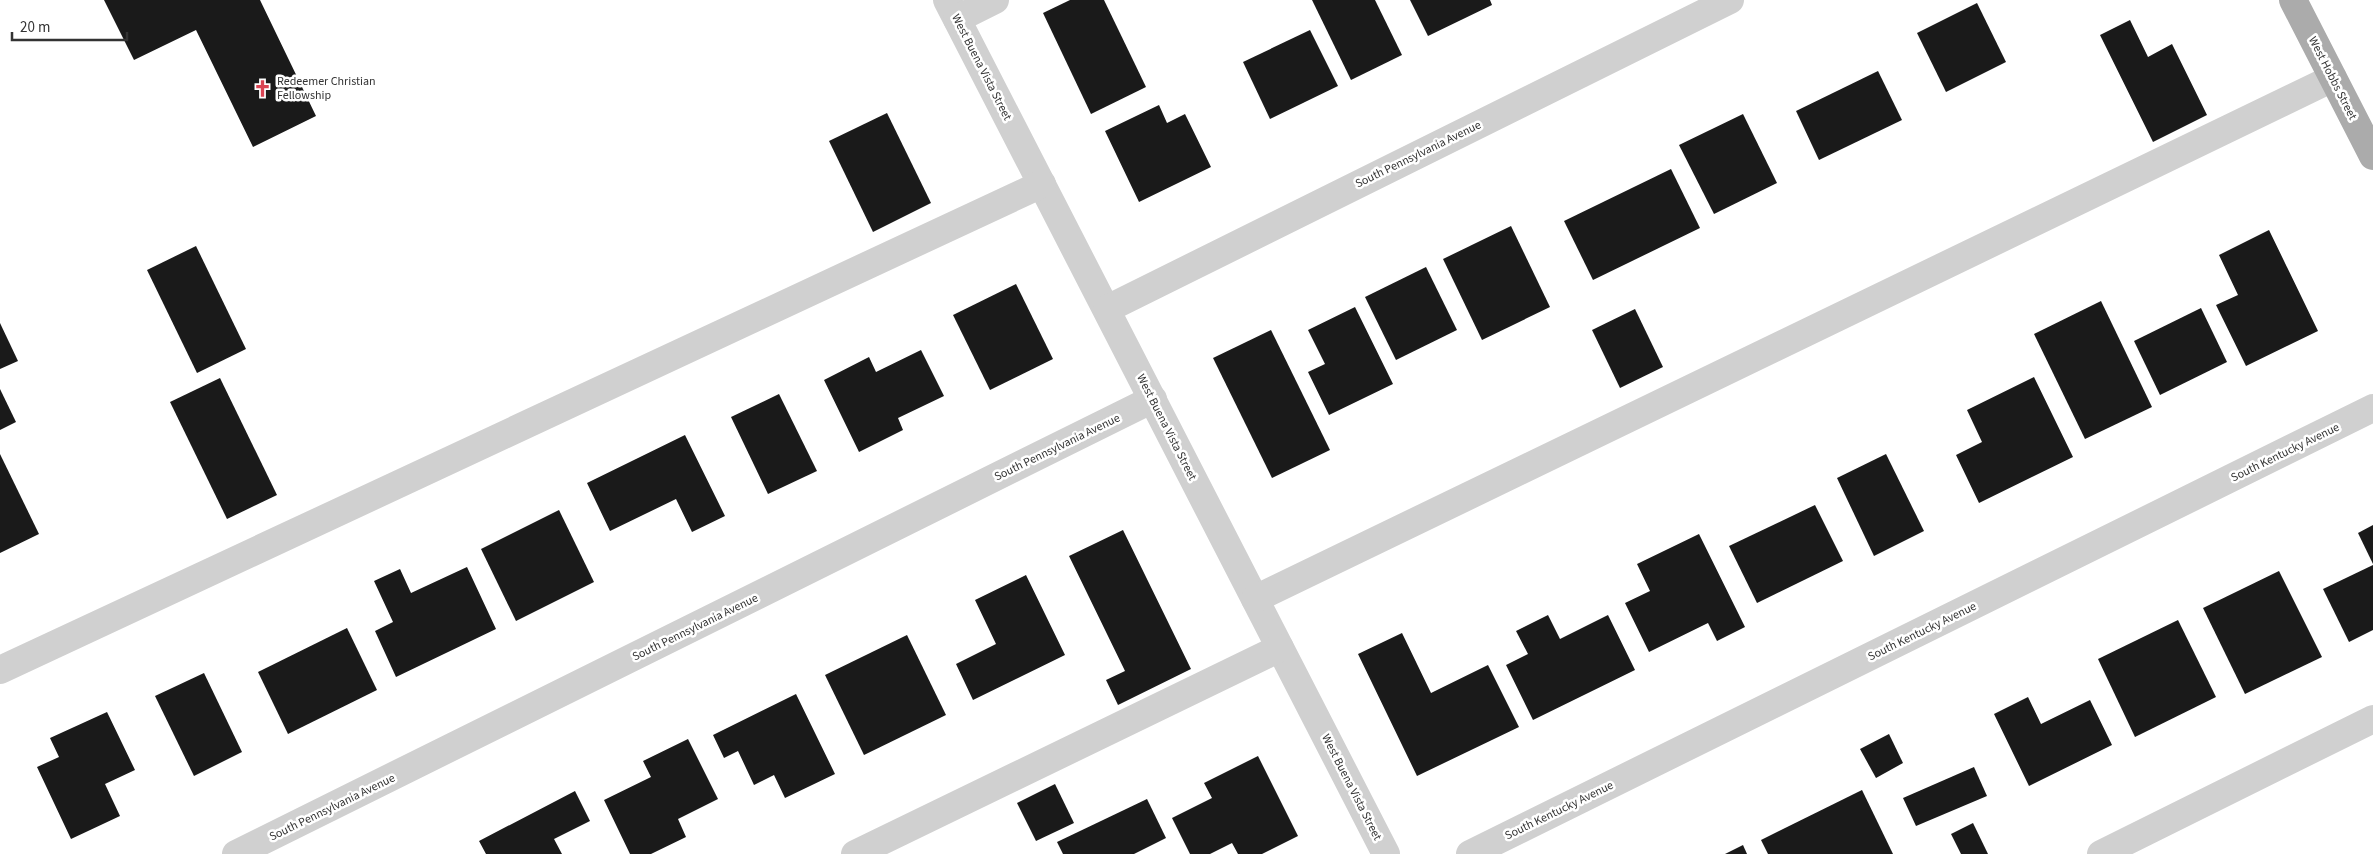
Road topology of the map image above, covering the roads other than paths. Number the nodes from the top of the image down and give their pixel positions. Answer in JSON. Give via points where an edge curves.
{"nodes":[{"id":1,"x":995,"y":0,"type":"edge"},
{"id":2,"x":1730,"y":0,"type":"edge"},
{"id":3,"x":2292,"y":0,"type":"edge"},
{"id":4,"x":952,"y":10,"type":"edge"},
{"id":5,"x":2333,"y":78,"type":"junction"},
{"id":6,"x":2373,"y":156,"type":"edge"},
{"id":7,"x":1042,"y":184,"type":"junction"},
{"id":8,"x":1107,"y":309,"type":"junction"},
{"id":9,"x":1153,"y":400,"type":"junction"},
{"id":10,"x":2373,"y":408,"type":"edge"},
{"id":11,"x":1256,"y":599,"type":"junction"},
{"id":12,"x":1280,"y":648,"type":"junction"},
{"id":13,"x":0,"y":670,"type":"edge"},
{"id":14,"x":2373,"y":719,"type":"edge"},
{"id":15,"x":236,"y":854,"type":"edge"},
{"id":16,"x":855,"y":854,"type":"edge"},
{"id":17,"x":1386,"y":854,"type":"edge"},
{"id":18,"x":1470,"y":854,"type":"edge"},
{"id":19,"x":2101,"y":854,"type":"edge"}],
"edges":[{"from":1,"to":4,"type":"street"},
{"from":2,"to":8,"type":"street","name":"South Pennsylvania Avenue"},
{"from":3,"to":5,"type":"main road","name":"West Hobbs Street"},
{"from":4,"to":7,"type":"street","name":"West Buena Vista Street"},
{"from":5,"to":6,"type":"main road","name":"West Hobbs Street"},
{"from":5,"to":11,"type":"street"},
{"from":7,"to":8,"type":"street","name":"West Buena Vista Street"},
{"from":7,"to":13,"type":"street"},
{"from":8,"to":9,"type":"street","name":"West Buena Vista Street"},
{"from":9,"to":11,"type":"street","name":"West Buena Vista Street"},
{"from":9,"to":15,"type":"street","name":"South Pennsylvania Avenue"},
{"from":10,"to":18,"type":"street","name":"South Kentucky Avenue"},
{"from":11,"to":12,"type":"street","name":"West Buena Vista Street"},
{"from":12,"to":16,"type":"street"},
{"from":12,"to":17,"type":"street","name":"West Buena Vista Street"},
{"from":14,"to":19,"type":"street"}]}
